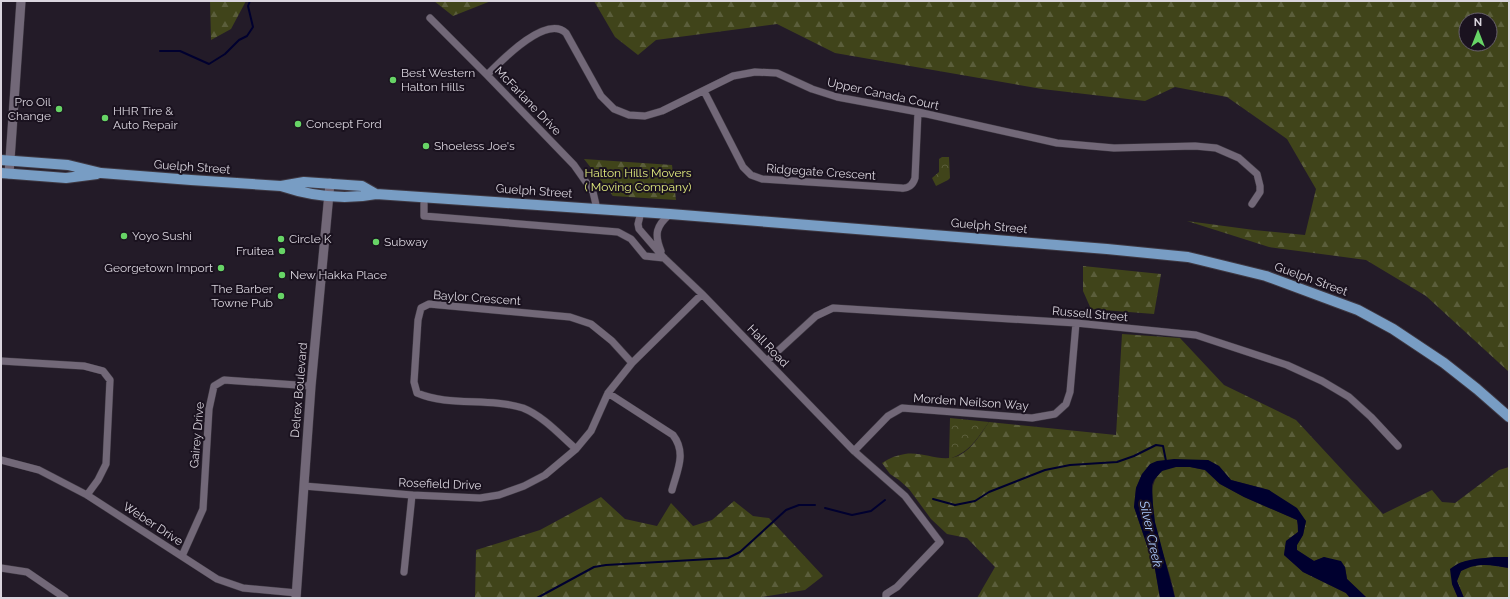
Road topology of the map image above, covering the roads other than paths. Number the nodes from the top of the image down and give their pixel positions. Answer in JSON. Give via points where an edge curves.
{"nodes":[{"id":1,"x":21,"y":1,"type":"edge"},
{"id":2,"x":430,"y":18,"type":"dead end"},
{"id":3,"x":487,"y":75,"type":"junction"},
{"id":4,"x":704,"y":91,"type":"junction"},
{"id":5,"x":918,"y":112,"type":"junction"},
{"id":6,"x":6,"y":160,"type":"edge"},
{"id":7,"x":101,"y":173,"type":"junction"},
{"id":8,"x":5,"y":174,"type":"edge"},
{"id":9,"x":330,"y":183,"type":"junction"},
{"id":10,"x":281,"y":186,"type":"junction"},
{"id":11,"x":376,"y":194,"type":"junction"},
{"id":12,"x":329,"y":196,"type":"junction"},
{"id":13,"x":424,"y":197,"type":"junction"},
{"id":14,"x":1252,"y":204,"type":"dead end"},
{"id":15,"x":597,"y":209,"type":"junction"},
{"id":16,"x":641,"y":212,"type":"junction"},
{"id":17,"x":670,"y":214,"type":"junction"},
{"id":18,"x":664,"y":258,"type":"junction"},
{"id":19,"x":702,"y":294,"type":"junction"},
{"id":20,"x":1076,"y":324,"type":"junction"},
{"id":21,"x":1,"y":361,"type":"edge"},
{"id":22,"x":767,"y":361,"type":"junction"},
{"id":23,"x":632,"y":363,"type":"junction"},
{"id":24,"x":311,"y":386,"type":"junction"},
{"id":25,"x":608,"y":393,"type":"junction"},
{"id":26,"x":1509,"y":417,"type":"edge"},
{"id":27,"x":1398,"y":446,"type":"dead end"},
{"id":28,"x":576,"y":449,"type":"junction"},
{"id":29,"x":854,"y":451,"type":"junction"},
{"id":30,"x":1,"y":460,"type":"edge"},
{"id":31,"x":304,"y":486,"type":"junction"},
{"id":32,"x":672,"y":490,"type":"dead end"},
{"id":33,"x":412,"y":494,"type":"junction"},
{"id":34,"x":87,"y":495,"type":"junction"},
{"id":35,"x":182,"y":556,"type":"junction"},
{"id":36,"x":1,"y":568,"type":"edge"},
{"id":37,"x":404,"y":572,"type":"dead end"},
{"id":38,"x":297,"y":595,"type":"edge"},
{"id":39,"x":65,"y":598,"type":"edge"},
{"id":40,"x":886,"y":598,"type":"edge"}],
"edges":[{"from":1,"to":6,"type":"street"},
{"from":2,"to":3,"type":"street","name":"McFarlane Drive"},
{"from":3,"to":4,"type":"street","name":"Upper Canada Court","via":[[516,47],[548,29],[555,28],[566,33],[601,96],[607,104],[621,113],[636,116],[652,114]]},
{"from":3,"to":15,"type":"street","name":"McFarlane Drive","via":[[574,165],[593,192]]},
{"from":4,"to":5,"type":"street","name":"Upper Canada Court","via":[[733,76],[755,72],[771,73],[837,97]]},
{"from":4,"to":5,"type":"street","name":"Ridgegate Crescent","via":[[743,167],[751,175],[762,179],[909,187],[915,178]]},
{"from":5,"to":14,"type":"street","name":"Upper Canada Court","via":[[1057,142],[1114,148],[1216,148],[1239,158],[1257,174],[1260,192]]},
{"from":6,"to":7,"type":"main road","name":"Guelph Street","via":[[68,165]]},
{"from":6,"to":8,"type":"street"},
{"from":7,"to":8,"type":"main road","name":"Guelph Street","via":[[66,178]]},
{"from":7,"to":10,"type":"main road","name":"Guelph Street"},
{"from":9,"to":10,"type":"main road","name":"Guelph Street","via":[[304,182]]},
{"from":9,"to":11,"type":"main road","name":"Guelph Street","via":[[362,186]]},
{"from":9,"to":12,"type":"street","name":"Delrex Boulevard"},
{"from":10,"to":12,"type":"main road","name":"Guelph Street","via":[[303,193]]},
{"from":11,"to":12,"type":"main road","name":"Guelph Street","via":[[360,197]]},
{"from":11,"to":13,"type":"main road","name":"Guelph Street"},
{"from":12,"to":24,"type":"street","name":"Delrex Boulevard"},
{"from":13,"to":15,"type":"main road","name":"Guelph Street"},
{"from":13,"to":18,"type":"street","via":[[424,216],[618,232],[631,239],[645,256]]},
{"from":15,"to":16,"type":"main road","name":"Guelph Street"},
{"from":16,"to":17,"type":"main road","name":"Guelph Street"},
{"from":16,"to":18,"type":"street","name":"Hall Road","via":[[639,229]]},
{"from":17,"to":18,"type":"street","via":[[661,222],[657,232]]},
{"from":17,"to":26,"type":"main road","name":"Guelph Street","via":[[1108,249],[1188,258],[1266,276],[1358,310],[1394,329],[1478,389]]},
{"from":18,"to":19,"type":"street","name":"Hall Road"},
{"from":19,"to":22,"type":"street","name":"Hall Road"},
{"from":19,"to":23,"type":"street","name":"Rosefield Drive"},
{"from":20,"to":22,"type":"street","name":"Russell Street","via":[[833,308],[816,316]]},
{"from":20,"to":27,"type":"street","name":"Russell Street","via":[[1196,335],[1287,365],[1349,397]]},
{"from":20,"to":29,"type":"street","name":"Morden Neilson Way","via":[[1070,392],[1066,404],[1055,414],[1032,418],[902,408],[888,416]]},
{"from":21,"to":34,"type":"street","via":[[84,366],[103,371],[110,380],[106,464]]},
{"from":22,"to":29,"type":"street","name":"Hall Road"},
{"from":23,"to":25,"type":"street","name":"Rosefield Drive"},
{"from":23,"to":28,"type":"street","name":"Baylor Crescent","via":[[612,341],[591,324],[570,317],[429,304],[421,308],[414,382],[417,393],[430,399],[502,403],[524,409],[539,417]]},
{"from":24,"to":31,"type":"street","name":"Delrex Boulevard"},
{"from":24,"to":35,"type":"street","name":"Gairey Drive","via":[[224,380],[214,386],[209,409],[203,509]]},
{"from":25,"to":28,"type":"street","name":"Rosefield Drive","via":[[591,431]]},
{"from":25,"to":32,"type":"street","via":[[673,435],[678,442],[681,456]]},
{"from":28,"to":33,"type":"street","name":"Rosefield Drive","via":[[545,475],[524,486],[499,494],[480,498]]},
{"from":29,"to":40,"type":"street","name":"Hall Road","via":[[905,496],[940,542],[897,587],[886,594]]},
{"from":30,"to":34,"type":"street","name":"Weber Drive","via":[[39,470]]},
{"from":31,"to":33,"type":"street","name":"Rosefield Drive"},
{"from":31,"to":38,"type":"street","name":"Delrex Boulevard"},
{"from":33,"to":37,"type":"street"},
{"from":34,"to":35,"type":"street","name":"Weber Drive"},
{"from":35,"to":38,"type":"street","name":"Weber Drive","via":[[216,579],[232,585]]},
{"from":36,"to":39,"type":"street","via":[[26,572]]}]}
